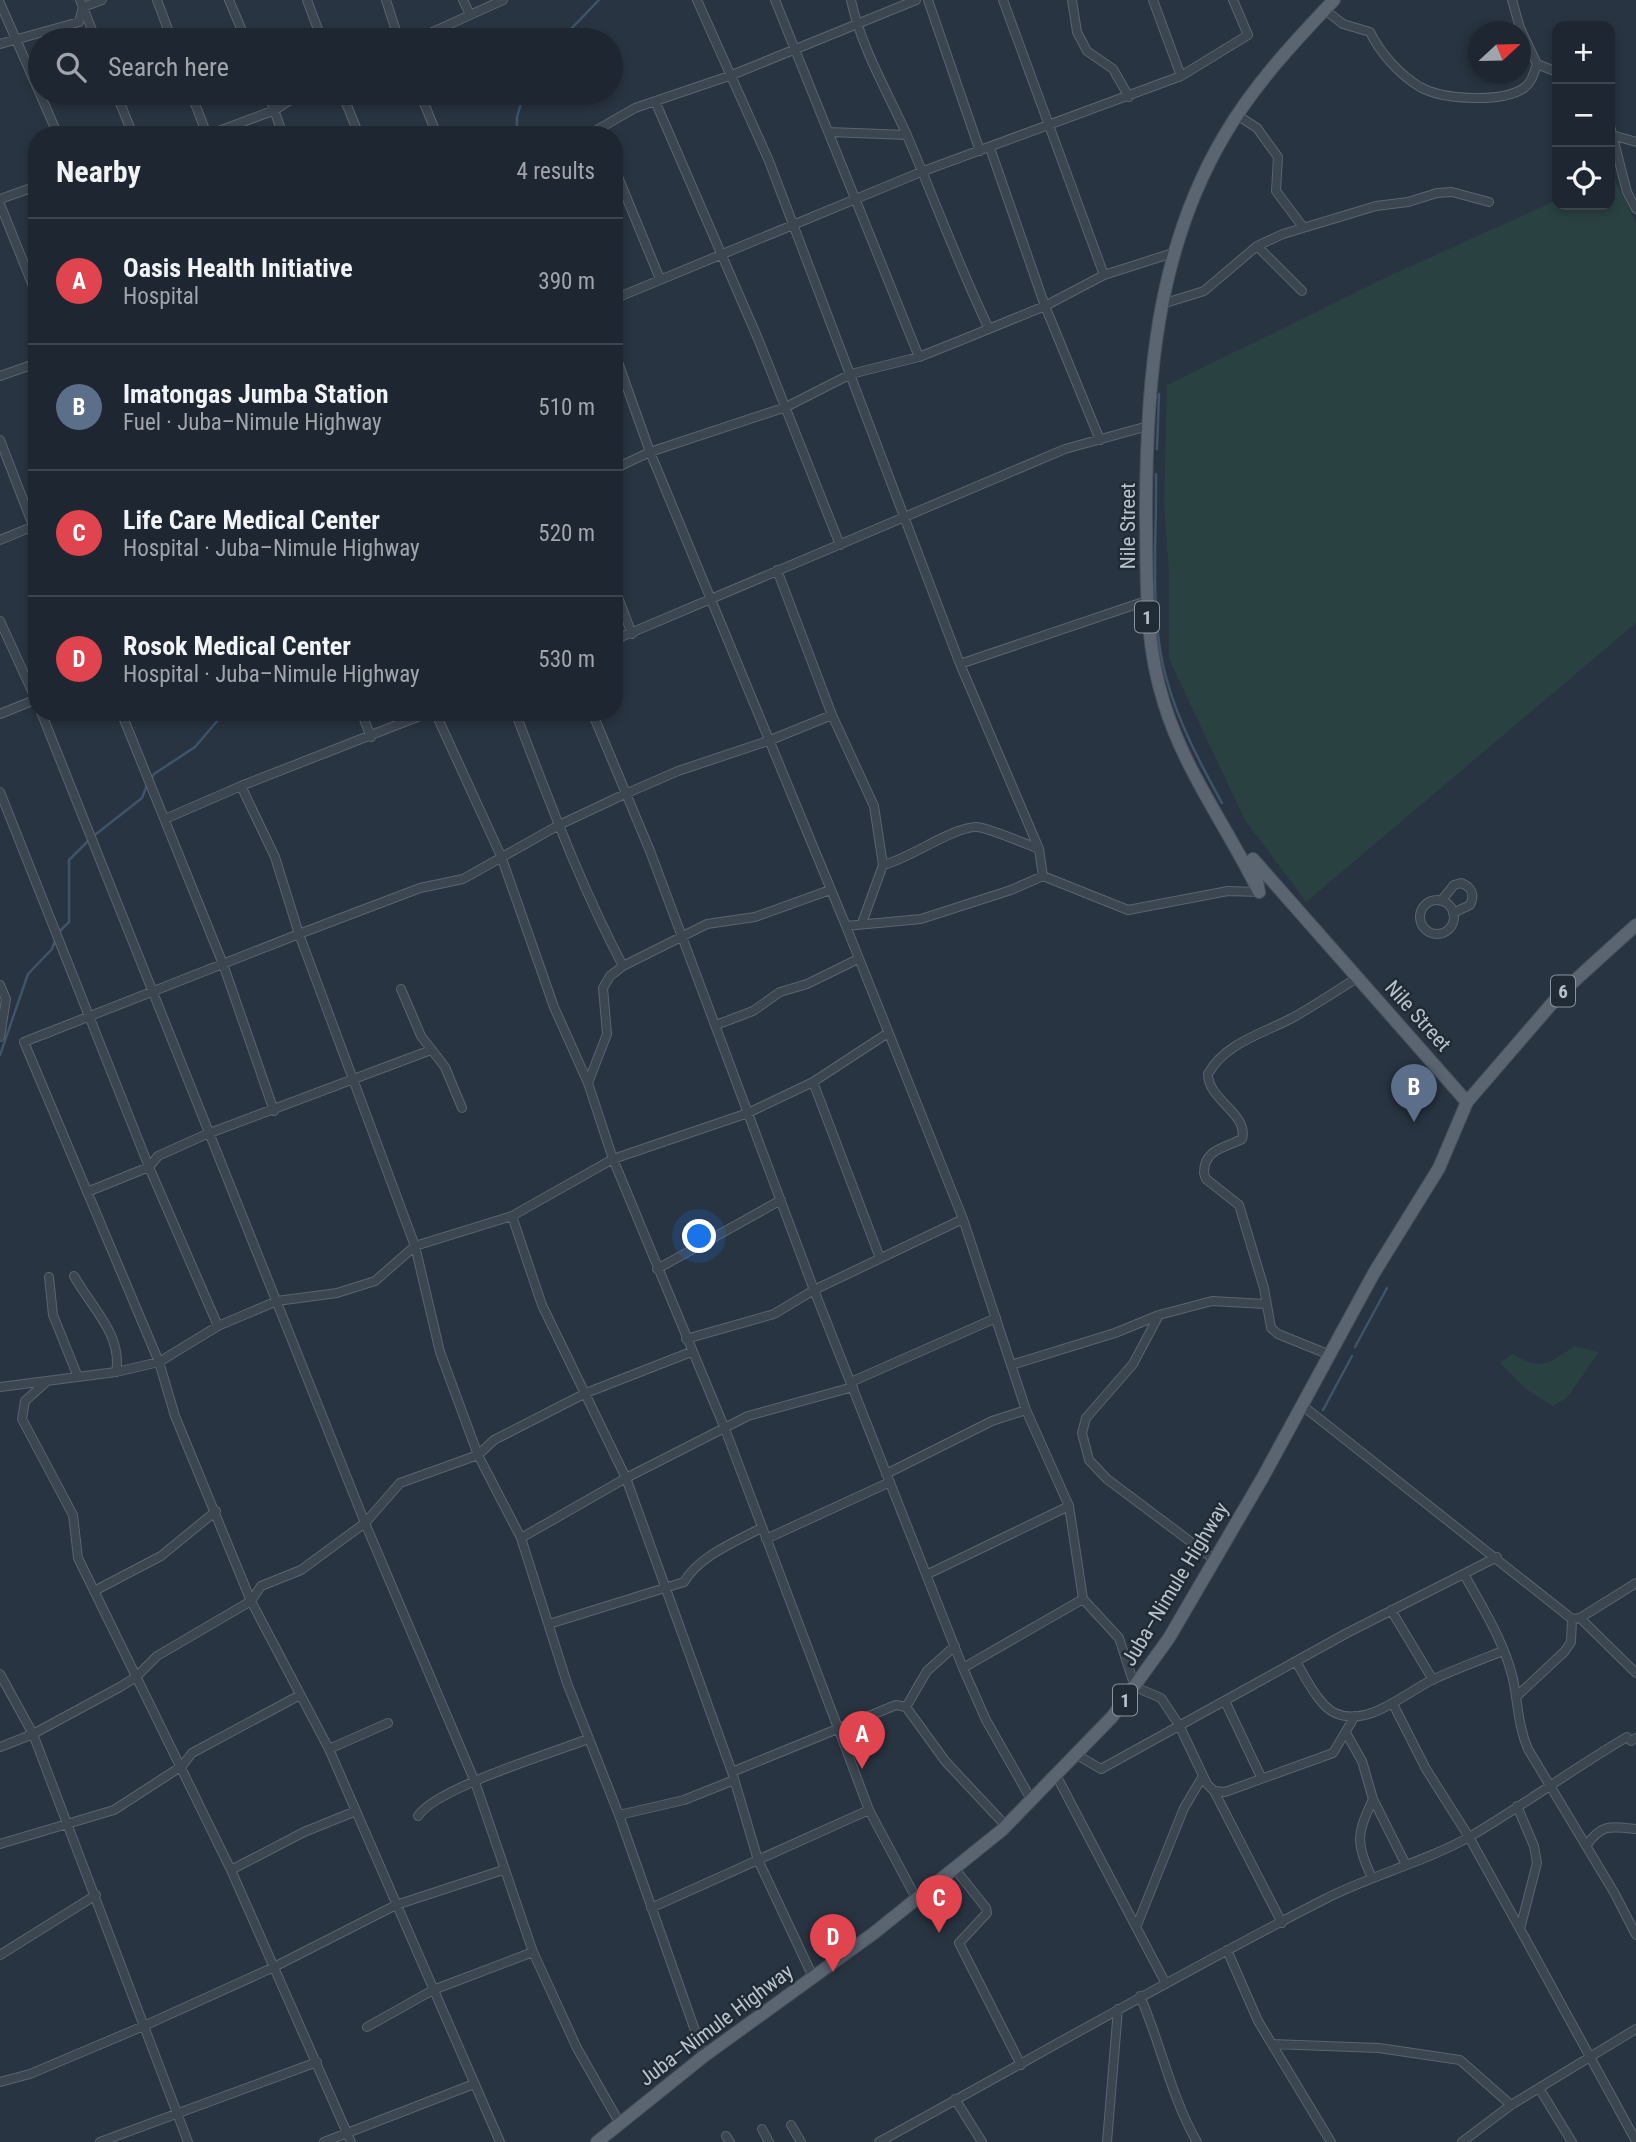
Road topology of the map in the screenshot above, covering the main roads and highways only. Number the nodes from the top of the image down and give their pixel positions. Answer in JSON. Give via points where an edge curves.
{"nodes":[{"id":1,"x":1329,"y":5,"type":"edge"},
{"id":2,"x":1636,"y":925,"type":"edge"},
{"id":3,"x":1467,"y":1101,"type":"junction"},
{"id":4,"x":602,"y":2140,"type":"edge"}],
"edges":[{"from":1,"to":3,"type":"main road","name":"Nile Street","number":"1","via":[[1237,115],[1200,181],[1173,253],[1150,376],[1146,601],[1152,660],[1192,774],[1259,892],[1253,859]]},
{"from":2,"to":3,"type":"main road","number":"6","via":[[1552,1003]]},
{"from":3,"to":4,"type":"main road","name":"Juba–Nimule Highway","number":"1","via":[[1439,1168],[1169,1638],[1135,1687],[1077,1755],[1006,1826],[618,2122]]}]}
